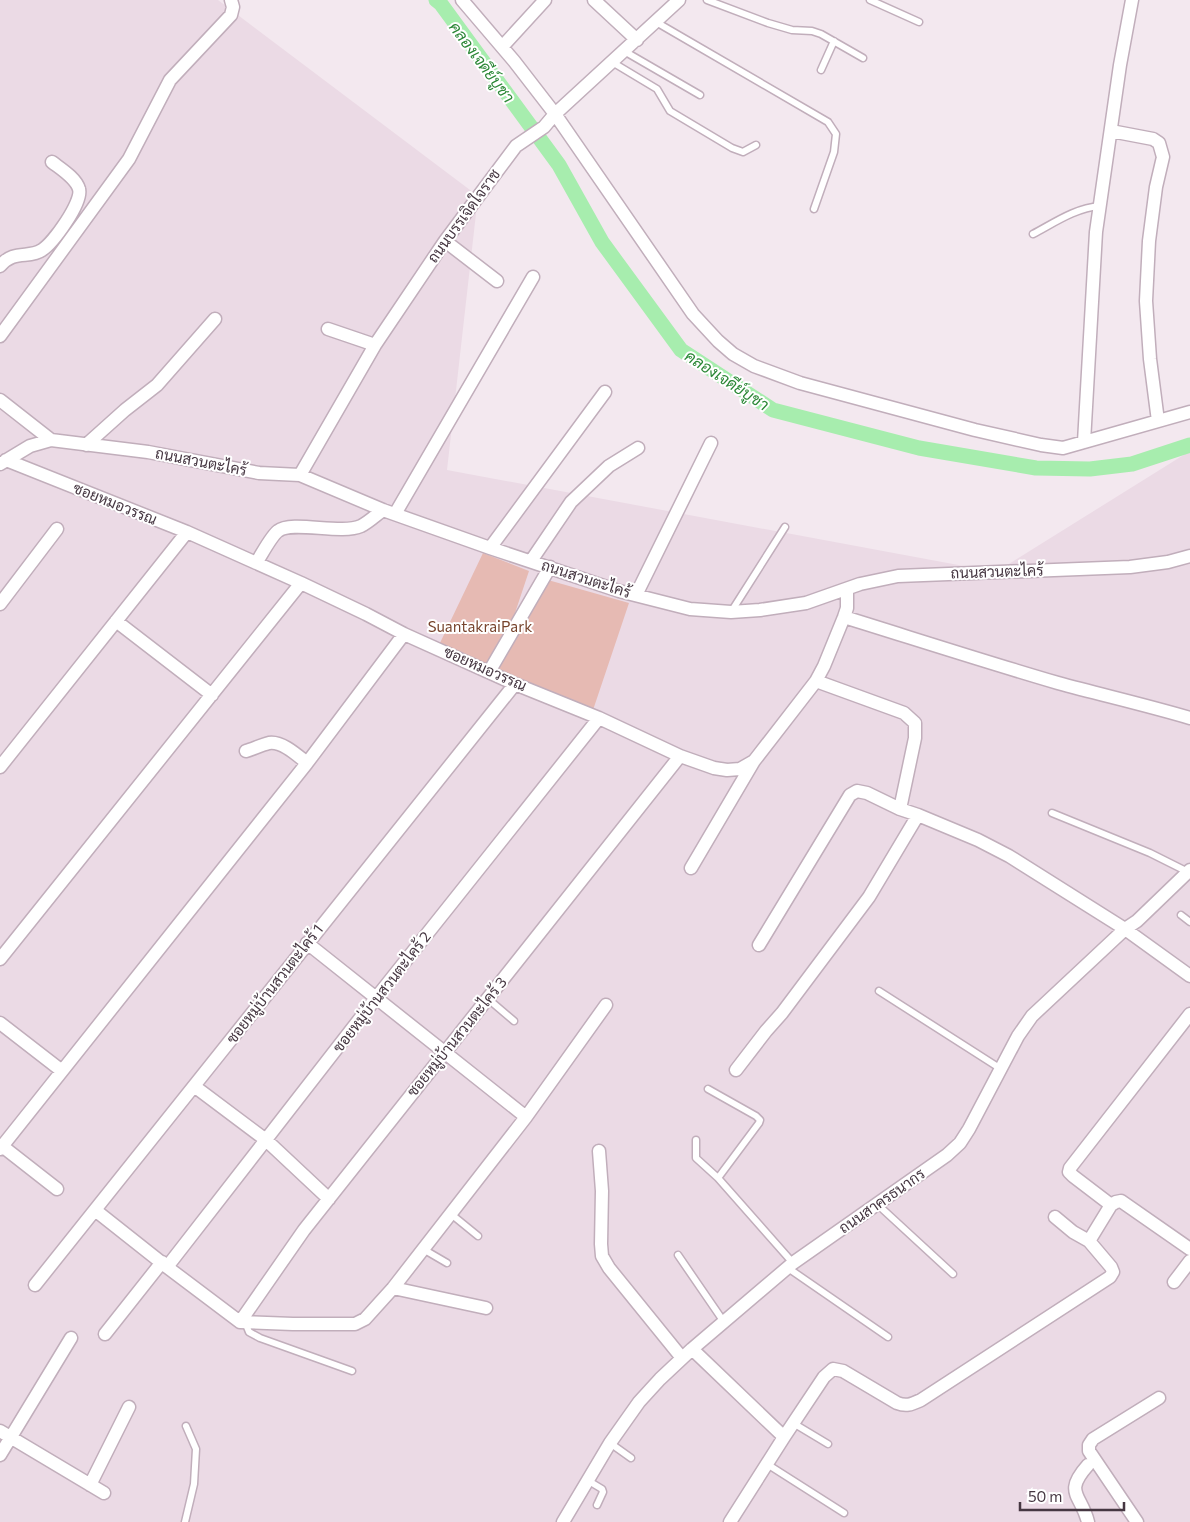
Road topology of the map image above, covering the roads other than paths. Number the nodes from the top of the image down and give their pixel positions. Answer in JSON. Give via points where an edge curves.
{"nodes":[{"id":1,"x":231,"y":0,"type":"edge"},
{"id":2,"x":462,"y":0,"type":"edge"},
{"id":3,"x":545,"y":0,"type":"edge"},
{"id":4,"x":594,"y":0,"type":"edge"},
{"id":5,"x":679,"y":0,"type":"edge"},
{"id":6,"x":707,"y":0,"type":"edge"},
{"id":7,"x":870,"y":0,"type":"edge"},
{"id":8,"x":1132,"y":0,"type":"edge"},
{"id":9,"x":656,"y":22,"type":"junction"},
{"id":10,"x":919,"y":22,"type":"dead end"},
{"id":11,"x":636,"y":40,"type":"junction"},
{"id":12,"x":834,"y":41,"type":"junction"},
{"id":13,"x":502,"y":47,"type":"junction"},
{"id":14,"x":624,"y":51,"type":"junction"},
{"id":15,"x":863,"y":58,"type":"dead end"},
{"id":16,"x":612,"y":62,"type":"junction"},
{"id":17,"x":821,"y":70,"type":"dead end"},
{"id":18,"x":700,"y":95,"type":"dead end"},
{"id":19,"x":554,"y":114,"type":"junction"},
{"id":20,"x":1111,"y":131,"type":"junction"},
{"id":21,"x":756,"y":144,"type":"dead end"},
{"id":22,"x":52,"y":162,"type":"dead end"},
{"id":23,"x":1100,"y":206,"type":"junction"},
{"id":24,"x":814,"y":209,"type":"dead end"},
{"id":25,"x":65,"y":234,"type":"junction"},
{"id":26,"x":1033,"y":234,"type":"dead end"},
{"id":27,"x":445,"y":240,"type":"junction"},
{"id":28,"x":0,"y":266,"type":"edge"},
{"id":29,"x":533,"y":277,"type":"dead end"},
{"id":30,"x":497,"y":281,"type":"dead end"},
{"id":31,"x":214,"y":319,"type":"dead end"},
{"id":32,"x":328,"y":329,"type":"dead end"},
{"id":33,"x":0,"y":336,"type":"edge"},
{"id":34,"x":375,"y":345,"type":"junction"},
{"id":35,"x":605,"y":392,"type":"dead end"},
{"id":36,"x":0,"y":400,"type":"edge"},
{"id":37,"x":1190,"y":412,"type":"edge"},
{"id":38,"x":1158,"y":421,"type":"junction"},
{"id":39,"x":51,"y":440,"type":"junction"},
{"id":40,"x":1084,"y":442,"type":"junction"},
{"id":41,"x":711,"y":443,"type":"dead end"},
{"id":42,"x":86,"y":445,"type":"junction"},
{"id":43,"x":638,"y":448,"type":"dead end"},
{"id":44,"x":3,"y":462,"type":"edge"},
{"id":45,"x":300,"y":475,"type":"junction"},
{"id":46,"x":389,"y":512,"type":"junction"},
{"id":47,"x":785,"y":527,"type":"dead end"},
{"id":48,"x":57,"y":529,"type":"dead end"},
{"id":49,"x":187,"y":532,"type":"junction"},
{"id":50,"x":490,"y":548,"type":"junction"},
{"id":51,"x":1190,"y":556,"type":"edge"},
{"id":52,"x":531,"y":561,"type":"junction"},
{"id":53,"x":256,"y":563,"type":"junction"},
{"id":54,"x":550,"y":567,"type":"junction"},
{"id":55,"x":301,"y":583,"type":"junction"},
{"id":56,"x":847,"y":589,"type":"junction"},
{"id":57,"x":636,"y":595,"type":"junction"},
{"id":58,"x":0,"y":604,"type":"edge"},
{"id":59,"x":731,"y":612,"type":"junction"},
{"id":60,"x":844,"y":617,"type":"junction"},
{"id":61,"x":116,"y":621,"type":"junction"},
{"id":62,"x":404,"y":634,"type":"junction"},
{"id":63,"x":489,"y":672,"type":"junction"},
{"id":64,"x":816,"y":681,"type":"junction"},
{"id":65,"x":515,"y":684,"type":"junction"},
{"id":66,"x":212,"y":695,"type":"junction"},
{"id":67,"x":598,"y":718,"type":"junction"},
{"id":68,"x":1190,"y":718,"type":"edge"},
{"id":69,"x":246,"y":751,"type":"dead end"},
{"id":70,"x":680,"y":756,"type":"junction"},
{"id":71,"x":754,"y":761,"type":"junction"},
{"id":72,"x":307,"y":763,"type":"junction"},
{"id":73,"x":0,"y":767,"type":"edge"},
{"id":74,"x":900,"y":809,"type":"junction"},
{"id":75,"x":1052,"y":812,"type":"dead end"},
{"id":76,"x":918,"y":815,"type":"junction"},
{"id":77,"x":691,"y":868,"type":"dead end"},
{"id":78,"x":1189,"y":871,"type":"edge"},
{"id":79,"x":1181,"y":915,"type":"dead end"},
{"id":80,"x":1190,"y":922,"type":"edge"},
{"id":81,"x":1125,"y":929,"type":"junction"},
{"id":82,"x":308,"y":943,"type":"junction"},
{"id":83,"x":758,"y":945,"type":"dead end"},
{"id":84,"x":0,"y":959,"type":"edge"},
{"id":85,"x":1190,"y":976,"type":"edge"},
{"id":86,"x":879,"y":991,"type":"dead end"},
{"id":87,"x":376,"y":998,"type":"junction"},
{"id":88,"x":487,"y":998,"type":"junction"},
{"id":89,"x":606,"y":1005,"type":"dead end"},
{"id":90,"x":1190,"y":1014,"type":"edge"},
{"id":91,"x":514,"y":1021,"type":"dead end"},
{"id":92,"x":0,"y":1023,"type":"edge"},
{"id":93,"x":445,"y":1051,"type":"junction"},
{"id":94,"x":1001,"y":1068,"type":"junction"},
{"id":95,"x":736,"y":1070,"type":"dead end"},
{"id":96,"x":62,"y":1071,"type":"junction"},
{"id":97,"x":194,"y":1086,"type":"junction"},
{"id":98,"x":708,"y":1088,"type":"dead end"},
{"id":99,"x":526,"y":1117,"type":"junction"},
{"id":100,"x":266,"y":1140,"type":"junction"},
{"id":101,"x":696,"y":1140,"type":"dead end"},
{"id":102,"x":1,"y":1148,"type":"edge"},
{"id":103,"x":600,"y":1151,"type":"dead end"},
{"id":104,"x":718,"y":1178,"type":"junction"},
{"id":105,"x":57,"y":1188,"type":"dead end"},
{"id":106,"x":329,"y":1199,"type":"junction"},
{"id":107,"x":877,"y":1204,"type":"junction"},
{"id":108,"x":1112,"y":1206,"type":"junction"},
{"id":109,"x":96,"y":1210,"type":"junction"},
{"id":110,"x":451,"y":1214,"type":"junction"},
{"id":111,"x":1055,"y":1217,"type":"dead end"},
{"id":112,"x":478,"y":1236,"type":"dead end"},
{"id":113,"x":1089,"y":1241,"type":"junction"},
{"id":114,"x":423,"y":1249,"type":"junction"},
{"id":115,"x":1190,"y":1249,"type":"edge"},
{"id":116,"x":678,"y":1255,"type":"dead end"},
{"id":117,"x":1190,"y":1261,"type":"edge"},
{"id":118,"x":447,"y":1263,"type":"dead end"},
{"id":119,"x":164,"y":1264,"type":"junction"},
{"id":120,"x":790,"y":1266,"type":"junction"},
{"id":121,"x":953,"y":1274,"type":"dead end"},
{"id":122,"x":1174,"y":1282,"type":"dead end"},
{"id":123,"x":35,"y":1285,"type":"dead end"},
{"id":124,"x":393,"y":1288,"type":"junction"},
{"id":125,"x":486,"y":1308,"type":"dead end"},
{"id":126,"x":243,"y":1322,"type":"junction"},
{"id":127,"x":724,"y":1322,"type":"junction"},
{"id":128,"x":105,"y":1334,"type":"dead end"},
{"id":129,"x":888,"y":1336,"type":"dead end"},
{"id":130,"x":71,"y":1338,"type":"dead end"},
{"id":131,"x":687,"y":1354,"type":"junction"},
{"id":132,"x":352,"y":1371,"type":"dead end"},
{"id":133,"x":1159,"y":1398,"type":"dead end"},
{"id":134,"x":129,"y":1407,"type":"dead end"},
{"id":135,"x":793,"y":1423,"type":"junction"},
{"id":136,"x":186,"y":1426,"type":"dead end"},
{"id":137,"x":5,"y":1434,"type":"edge"},
{"id":138,"x":784,"y":1437,"type":"junction"},
{"id":139,"x":610,"y":1443,"type":"junction"},
{"id":140,"x":828,"y":1444,"type":"dead end"},
{"id":141,"x":0,"y":1455,"type":"edge"},
{"id":142,"x":630,"y":1458,"type":"dead end"},
{"id":143,"x":767,"y":1464,"type":"junction"},
{"id":144,"x":1088,"y":1465,"type":"dead end"},
{"id":145,"x":587,"y":1480,"type":"junction"},
{"id":146,"x":90,"y":1485,"type":"junction"},
{"id":147,"x":104,"y":1493,"type":"dead end"},
{"id":148,"x":597,"y":1505,"type":"dead end"},
{"id":149,"x":844,"y":1513,"type":"dead end"},
{"id":150,"x":185,"y":1522,"type":"edge"},
{"id":151,"x":563,"y":1522,"type":"edge"},
{"id":152,"x":730,"y":1522,"type":"edge"},
{"id":153,"x":1088,"y":1522,"type":"edge"},
{"id":154,"x":1137,"y":1522,"type":"edge"}],
"edges":[{"from":1,"to":25,"type":"street","via":[[231,15],[170,80],[128,159]]},
{"from":2,"to":13,"type":"street"},
{"from":3,"to":13,"type":"street"},
{"from":4,"to":11,"type":"street"},
{"from":5,"to":9,"type":"street","name":"ถนนบรรเจิดใจราช"},
{"from":6,"to":12,"type":"lane","via":[[768,24],[812,31]]},
{"from":7,"to":10,"type":"lane"},
{"from":8,"to":20,"type":"street"},
{"from":9,"to":11,"type":"street","name":"ถนนบรรเจิดใจราช"},
{"from":9,"to":24,"type":"lane","via":[[828,122],[836,134],[834,152]]},
{"from":11,"to":14,"type":"street","name":"ถนนบรรเจิดใจราช"},
{"from":12,"to":15,"type":"lane"},
{"from":12,"to":17,"type":"lane"},
{"from":13,"to":19,"type":"street"},
{"from":14,"to":16,"type":"street","name":"ถนนบรรเจิดใจราช"},
{"from":14,"to":18,"type":"lane"},
{"from":16,"to":19,"type":"street","name":"ถนนบรรเจิดใจราช"},
{"from":16,"to":21,"type":"lane","via":[[657,89],[670,111],[732,148],[743,152]]},
{"from":19,"to":27,"type":"street","name":"ถนนบรรเจิดใจราช","via":[[544,127],[516,146]]},
{"from":19,"to":40,"type":"street","via":[[693,314],[733,354],[754,366],[800,383],[975,430],[1064,448]]},
{"from":20,"to":23,"type":"street"},
{"from":20,"to":38,"type":"street","via":[[1159,143],[1163,158],[1149,241],[1146,301]]},
{"from":22,"to":25,"type":"street","via":[[74,180],[79,190]]},
{"from":23,"to":26,"type":"lane","via":[[1076,211]]},
{"from":23,"to":40,"type":"street"},
{"from":25,"to":28,"type":"street","via":[[41,252],[10,258]]},
{"from":25,"to":33,"type":"street"},
{"from":27,"to":30,"type":"street"},
{"from":27,"to":34,"type":"street","name":"ถนนบรรเจิดใจราช"},
{"from":29,"to":46,"type":"street"},
{"from":31,"to":42,"type":"street","via":[[157,385]]},
{"from":32,"to":34,"type":"street"},
{"from":34,"to":45,"type":"street","name":"ถนนบรรเจิดใจราช"},
{"from":35,"to":50,"type":"street"},
{"from":36,"to":39,"type":"street"},
{"from":37,"to":38,"type":"street"},
{"from":38,"to":40,"type":"street"},
{"from":39,"to":42,"type":"street","name":"ถนนสวนตะไคร้"},
{"from":39,"to":44,"type":"street","name":"ถนนสวนตะไคร้","via":[[30,446]]},
{"from":41,"to":57,"type":"street"},
{"from":42,"to":45,"type":"street","name":"ถนนสวนตะไคร้","via":[[148,452],[259,473]]},
{"from":43,"to":52,"type":"street","via":[[609,466],[571,502]]},
{"from":44,"to":49,"type":"street","name":"ซอยหมอวรรณ"},
{"from":45,"to":46,"type":"street","name":"ถนนสวนตะไคร้"},
{"from":46,"to":50,"type":"street","name":"ถนนสวนตะไคร้"},
{"from":46,"to":53,"type":"street","via":[[360,526],[284,528],[277,532]]},
{"from":47,"to":59,"type":"lane"},
{"from":48,"to":58,"type":"street"},
{"from":49,"to":53,"type":"street","name":"ซอยหมอวรรณ"},
{"from":49,"to":61,"type":"street"},
{"from":50,"to":52,"type":"street","name":"ถนนสวนตะไคร้"},
{"from":51,"to":56,"type":"street","name":"ถนนสวนตะไคร้","via":[[1130,567],[898,576]]},
{"from":52,"to":54,"type":"street","name":"ถนนสวนตะไคร้"},
{"from":53,"to":55,"type":"street","name":"ซอยหมอวรรณ"},
{"from":54,"to":57,"type":"street","name":"ถนนสวนตะไคร้"},
{"from":54,"to":63,"type":"street"},
{"from":55,"to":62,"type":"street","name":"ซอยหมอวรรณ"},
{"from":55,"to":66,"type":"street"},
{"from":56,"to":59,"type":"street","name":"ถนนสวนตะไคร้","via":[[806,603]]},
{"from":56,"to":60,"type":"street"},
{"from":57,"to":59,"type":"street","name":"ถนนสวนตะไคร้","via":[[690,609]]},
{"from":60,"to":64,"type":"street"},
{"from":60,"to":68,"type":"street","via":[[1013,670]]},
{"from":61,"to":66,"type":"street"},
{"from":61,"to":73,"type":"street"},
{"from":62,"to":63,"type":"street","name":"ซอยหมอวรรณ"},
{"from":62,"to":72,"type":"street"},
{"from":63,"to":65,"type":"street","name":"ซอยหมอวรรณ"},
{"from":64,"to":71,"type":"street"},
{"from":64,"to":74,"type":"street","via":[[904,713],[915,723],[915,738]]},
{"from":65,"to":67,"type":"street","name":"ซอยหมอวรรณ"},
{"from":65,"to":82,"type":"street","name":"ซอยหมู่บ้านสวนตะไคร้ 1"},
{"from":66,"to":84,"type":"street"},
{"from":67,"to":70,"type":"street","name":"ซอยหมอวรรณ"},
{"from":67,"to":87,"type":"street","name":"ซอยหมู่บ้านสวนตะไคร้ 2"},
{"from":69,"to":72,"type":"street","via":[[274,743]]},
{"from":70,"to":71,"type":"street","name":"ซอยหมอวรรณ","via":[[727,770],[740,769]]},
{"from":70,"to":88,"type":"street","name":"ซอยหมู่บ้านสวนตะไคร้ 3"},
{"from":71,"to":77,"type":"street"},
{"from":72,"to":96,"type":"street"},
{"from":74,"to":76,"type":"street"},
{"from":74,"to":83,"type":"street","via":[[867,793],[856,791],[850,795]]},
{"from":75,"to":78,"type":"lane"},
{"from":76,"to":81,"type":"street","via":[[1008,856]]},
{"from":76,"to":95,"type":"street","via":[[869,897]]},
{"from":78,"to":81,"type":"street","name":"ถนนสาครธนากร"},
{"from":79,"to":80,"type":"lane"},
{"from":81,"to":85,"type":"street"},
{"from":81,"to":94,"type":"street","name":"ถนนสาครธนากร","via":[[1032,1016]]},
{"from":82,"to":87,"type":"street"},
{"from":82,"to":97,"type":"street","name":"ซอยหมู่บ้านสวนตะไคร้ 1"},
{"from":86,"to":94,"type":"lane"},
{"from":87,"to":93,"type":"street"},
{"from":87,"to":100,"type":"street","name":"ซอยหมู่บ้านสวนตะไคร้ 2"},
{"from":88,"to":91,"type":"lane"},
{"from":88,"to":93,"type":"street","name":"ซอยหมู่บ้านสวนตะไคร้ 3"},
{"from":89,"to":99,"type":"street"},
{"from":90,"to":108,"type":"street","via":[[1070,1168],[1073,1176]]},
{"from":92,"to":96,"type":"street"},
{"from":93,"to":99,"type":"street"},
{"from":93,"to":106,"type":"street","name":"ซอยหมู่บ้านสวนตะไคร้ 3"},
{"from":94,"to":107,"type":"street","name":"ถนนสาครธนากร","via":[[960,1143],[948,1155]]},
{"from":96,"to":102,"type":"street"},
{"from":97,"to":100,"type":"street"},
{"from":97,"to":109,"type":"street","name":"ซอยหมู่บ้านสวนตะไคร้ 1"},
{"from":98,"to":104,"type":"lane","via":[[760,1120]]},
{"from":99,"to":110,"type":"street"},
{"from":100,"to":106,"type":"street"},
{"from":100,"to":119,"type":"street","name":"ซอยหมู่บ้านสวนตะไคร้ 2"},
{"from":101,"to":104,"type":"lane","via":[[696,1158]]},
{"from":102,"to":105,"type":"street"},
{"from":103,"to":131,"type":"street","via":[[602,1256],[609,1268]]},
{"from":104,"to":120,"type":"lane"},
{"from":106,"to":126,"type":"street","name":"ซอยหมู่บ้านสวนตะไคร้ 3","via":[[304,1230]]},
{"from":107,"to":120,"type":"street","name":"ถนนสาครธนากร"},
{"from":107,"to":121,"type":"lane"},
{"from":108,"to":113,"type":"street"},
{"from":108,"to":115,"type":"street","via":[[1121,1201]]},
{"from":109,"to":119,"type":"street"},
{"from":109,"to":123,"type":"street","name":"ซอยหมู่บ้านสวนตะไคร้ 1"},
{"from":110,"to":112,"type":"lane"},
{"from":110,"to":114,"type":"street"},
{"from":111,"to":113,"type":"street"},
{"from":113,"to":135,"type":"street","via":[[1111,1267],[1110,1277],[921,1400],[903,1405],[833,1369]]},
{"from":114,"to":118,"type":"lane"},
{"from":114,"to":124,"type":"street"},
{"from":116,"to":127,"type":"lane"},
{"from":117,"to":122,"type":"street"},
{"from":119,"to":126,"type":"street"},
{"from":119,"to":128,"type":"street","name":"ซอยหมู่บ้านสวนตะไคร้ 2"},
{"from":120,"to":127,"type":"street","name":"ถนนสาครธนากร"},
{"from":120,"to":129,"type":"lane"},
{"from":124,"to":125,"type":"street"},
{"from":124,"to":126,"type":"street","via":[[365,1319],[355,1324]]},
{"from":126,"to":132,"type":"lane","via":[[249,1332],[260,1338]]},
{"from":127,"to":131,"type":"street","name":"ถนนสาครธนากร"},
{"from":130,"to":137,"type":"street"},
{"from":131,"to":138,"type":"street"},
{"from":131,"to":139,"type":"street","name":"ถนนสาครธนากร","via":[[639,1402]]},
{"from":133,"to":154,"type":"street","via":[[1093,1439],[1090,1445],[1089,1451]]},
{"from":134,"to":146,"type":"street"},
{"from":135,"to":138,"type":"street"},
{"from":135,"to":140,"type":"lane"},
{"from":136,"to":150,"type":"lane","via":[[196,1449],[194,1484]]},
{"from":137,"to":141,"type":"street"},
{"from":137,"to":146,"type":"street"},
{"from":138,"to":143,"type":"street"},
{"from":139,"to":142,"type":"lane"},
{"from":139,"to":145,"type":"street","name":"ถนนสาครธนากร"},
{"from":143,"to":149,"type":"lane"},
{"from":143,"to":152,"type":"street"},
{"from":144,"to":153,"type":"street","via":[[1075,1483],[1074,1491]]},
{"from":145,"to":148,"type":"lane","via":[[602,1489]]},
{"from":145,"to":151,"type":"street","name":"ถนนสาครธนากร"},
{"from":146,"to":147,"type":"street"}]}
